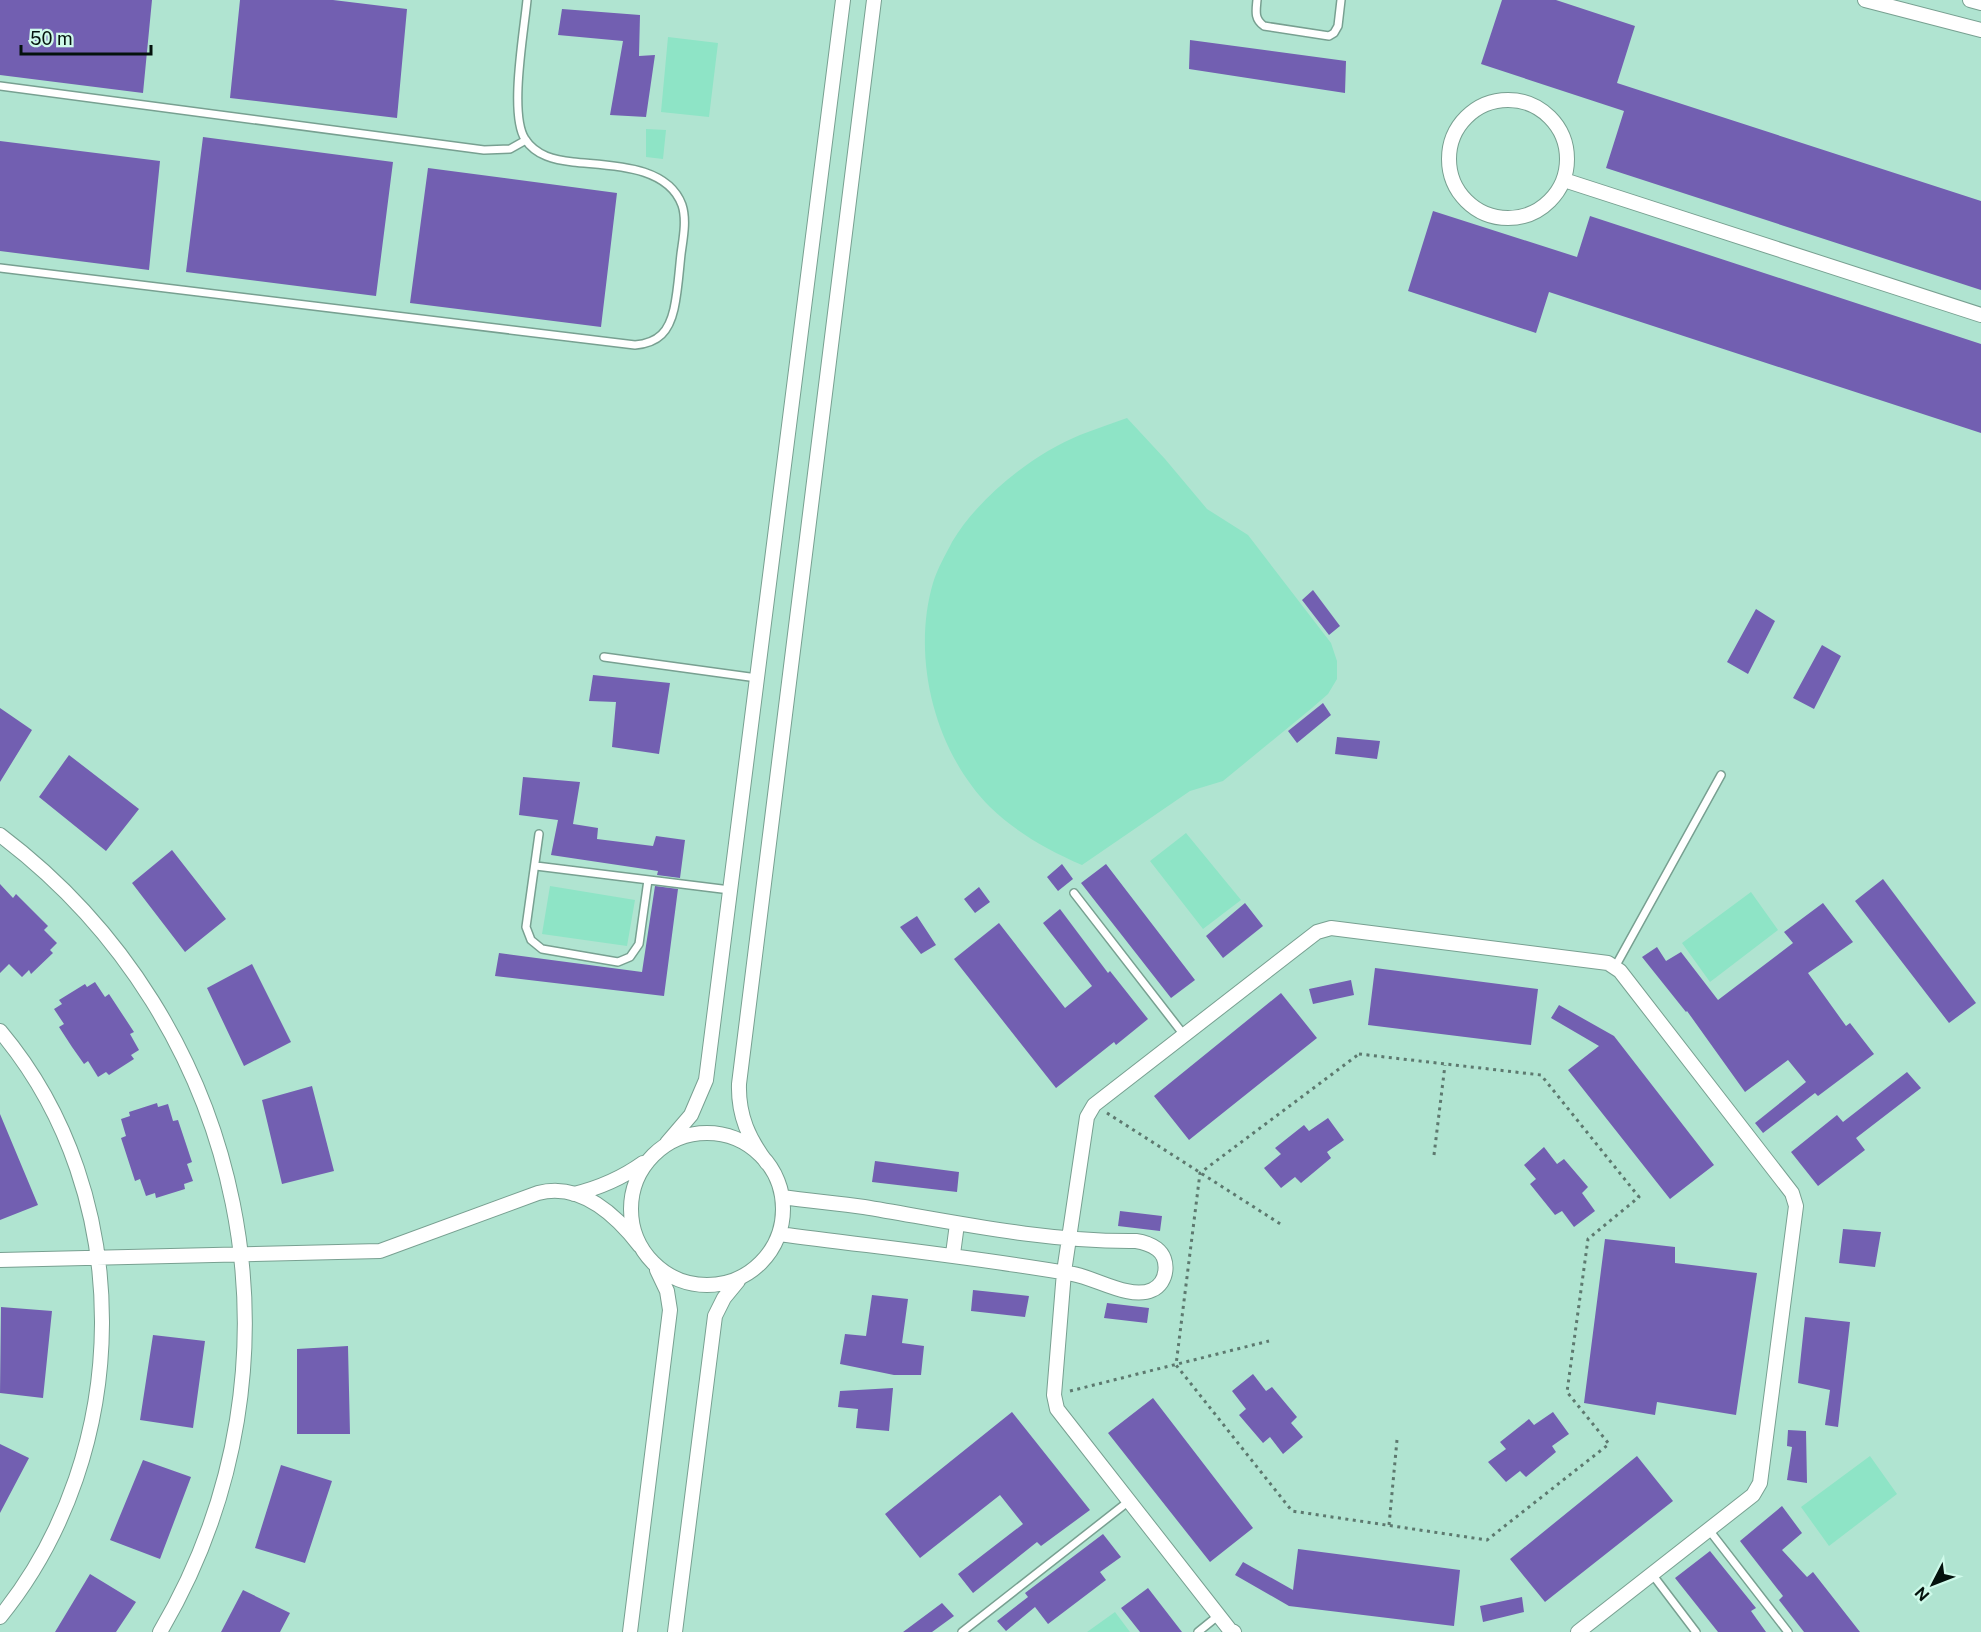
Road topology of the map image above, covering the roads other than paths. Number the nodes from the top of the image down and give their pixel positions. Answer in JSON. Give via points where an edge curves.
{"nodes":[{"id":1,"x":527,"y":0,"type":"edge"},
{"id":2,"x":843,"y":0,"type":"edge"},
{"id":3,"x":874,"y":0,"type":"edge"},
{"id":4,"x":1257,"y":0,"type":"edge"},
{"id":5,"x":1341,"y":0,"type":"edge"},
{"id":6,"x":1865,"y":0,"type":"edge"},
{"id":7,"x":1970,"y":0,"type":"edge"},
{"id":8,"x":1981,"y":3,"type":"edge"},
{"id":9,"x":1981,"y":30,"type":"edge"},
{"id":10,"x":0,"y":86,"type":"edge"},
{"id":11,"x":526,"y":141,"type":"junction"},
{"id":12,"x":1564,"y":180,"type":"junction"},
{"id":13,"x":0,"y":268,"type":"edge"},
{"id":14,"x":1981,"y":315,"type":"edge"},
{"id":15,"x":604,"y":657,"type":"dead end"},
{"id":16,"x":757,"y":678,"type":"junction"},
{"id":17,"x":1721,"y":775,"type":"dead end"},
{"id":18,"x":539,"y":834,"type":"dead end"},
{"id":19,"x":0,"y":835,"type":"edge"},
{"id":20,"x":536,"y":866,"type":"junction"},
{"id":21,"x":648,"y":880,"type":"junction"},
{"id":22,"x":730,"y":890,"type":"junction"},
{"id":23,"x":1074,"y":893,"type":"dead end"},
{"id":24,"x":1615,"y":967,"type":"junction"},
{"id":25,"x":0,"y":1031,"type":"edge"},
{"id":26,"x":1184,"y":1035,"type":"junction"},
{"id":27,"x":662,"y":1147,"type":"junction"},
{"id":28,"x":767,"y":1163,"type":"junction"},
{"id":29,"x":574,"y":1194,"type":"junction"},
{"id":30,"x":782,"y":1197,"type":"junction"},
{"id":31,"x":957,"y":1224,"type":"junction"},
{"id":32,"x":779,"y":1234,"type":"junction"},
{"id":33,"x":1069,"y":1239,"type":"junction"},
{"id":34,"x":640,"y":1246,"type":"junction"},
{"id":35,"x":242,"y":1253,"type":"junction"},
{"id":36,"x":953,"y":1254,"type":"junction"},
{"id":37,"x":98,"y":1258,"type":"junction"},
{"id":38,"x":0,"y":1260,"type":"edge"},
{"id":39,"x":652,"y":1263,"type":"junction"},
{"id":40,"x":1064,"y":1272,"type":"junction"},
{"id":41,"x":744,"y":1276,"type":"junction"},
{"id":42,"x":1129,"y":1501,"type":"junction"},
{"id":43,"x":1709,"y":1530,"type":"junction"},
{"id":44,"x":1652,"y":1574,"type":"junction"},
{"id":45,"x":1219,"y":1615,"type":"junction"},
{"id":46,"x":0,"y":1617,"type":"edge"},
{"id":47,"x":160,"y":1632,"type":"edge"},
{"id":48,"x":630,"y":1632,"type":"edge"},
{"id":49,"x":675,"y":1632,"type":"edge"},
{"id":50,"x":962,"y":1632,"type":"edge"},
{"id":51,"x":1198,"y":1632,"type":"edge"},
{"id":52,"x":1234,"y":1632,"type":"edge"},
{"id":53,"x":1578,"y":1632,"type":"edge"},
{"id":54,"x":1696,"y":1632,"type":"edge"},
{"id":55,"x":1788,"y":1632,"type":"edge"}],
"edges":[{"from":1,"to":11,"type":"lane","via":[[517,106],[518,124]]},
{"from":2,"to":16,"type":"street"},
{"from":3,"to":28,"type":"street","via":[[739,1084],[746,1130]]},
{"from":4,"to":5,"type":"lane","via":[[1256,16],[1264,26],[1329,36],[1338,26]]},
{"from":6,"to":9,"type":"street"},
{"from":7,"to":8,"type":"street"},
{"from":10,"to":11,"type":"lane","via":[[484,150],[510,149]]},
{"from":11,"to":13,"type":"lane","via":[[539,153],[559,160],[639,170],[674,191],[682,206],[684,224],[675,306],[671,324],[662,336],[635,345]]},
{"from":12,"to":12,"type":"street","via":[[1567,160],[1564,141],[1555,123],[1523,102],[1503,100],[1484,105],[1455,130],[1449,149],[1449,169],[1455,187],[1467,203],[1483,214],[1502,219],[1522,218],[1540,210]]},
{"from":12,"to":14,"type":"street"},
{"from":15,"to":16,"type":"lane"},
{"from":16,"to":22,"type":"street"},
{"from":17,"to":24,"type":"lane"},
{"from":18,"to":20,"type":"lane"},
{"from":19,"to":35,"type":"street","via":[[47,873],[102,930],[170,1028],[217,1137]]},
{"from":20,"to":21,"type":"lane"},
{"from":20,"to":21,"type":"lane","via":[[526,927],[531,940],[542,949],[618,962],[630,957],[639,944]]},
{"from":21,"to":22,"type":"lane"},
{"from":22,"to":27,"type":"street","via":[[706,1080],[691,1115]]},
{"from":23,"to":26,"type":"lane"},
{"from":24,"to":26,"type":"street","via":[[1608,963],[1330,928],[1317,932]]},
{"from":24,"to":43,"type":"street","via":[[1792,1193],[1796,1206],[1760,1483],[1753,1495]]},
{"from":25,"to":37,"type":"street","via":[[24,1064],[58,1125],[83,1190]]},
{"from":26,"to":33,"type":"street","via":[[1094,1105],[1088,1117]]},
{"from":27,"to":28,"type":"street","via":[[684,1136],[721,1134],[747,1145]]},
{"from":27,"to":29,"type":"street","via":[[621,1177]]},
{"from":27,"to":34,"type":"street","via":[[642,1167],[634,1186],[630,1206],[632,1227]]},
{"from":28,"to":30,"type":"street"},
{"from":29,"to":34,"type":"street","via":[[612,1216]]},
{"from":29,"to":35,"type":"street","via":[[538,1194],[380,1251]]},
{"from":30,"to":31,"type":"street"},
{"from":30,"to":32,"type":"street"},
{"from":31,"to":33,"type":"street"},
{"from":31,"to":36,"type":"street"},
{"from":32,"to":36,"type":"street"},
{"from":32,"to":41,"type":"street","via":[[771,1251]]},
{"from":33,"to":40,"type":"street"},
{"from":33,"to":40,"type":"street","via":[[1146,1243],[1158,1249],[1166,1270],[1162,1282],[1153,1290],[1140,1293]]},
{"from":34,"to":39,"type":"street"},
{"from":35,"to":37,"type":"street"},
{"from":35,"to":47,"type":"street","via":[[244,1367],[230,1459],[207,1538]]},
{"from":36,"to":40,"type":"street"},
{"from":37,"to":38,"type":"street"},
{"from":37,"to":46,"type":"street","via":[[103,1326],[98,1395],[88,1440],[57,1527]]},
{"from":39,"to":41,"type":"street","via":[[686,1283],[706,1286]]},
{"from":39,"to":48,"type":"street","via":[[667,1291],[670,1310]]},
{"from":40,"to":42,"type":"street","via":[[1054,1395],[1057,1409]]},
{"from":41,"to":49,"type":"street","via":[[729,1290],[715,1316]]},
{"from":42,"to":45,"type":"street"},
{"from":42,"to":50,"type":"lane"},
{"from":43,"to":44,"type":"street"},
{"from":43,"to":55,"type":"lane"},
{"from":44,"to":53,"type":"street"},
{"from":44,"to":54,"type":"lane"},
{"from":45,"to":51,"type":"lane"},
{"from":45,"to":52,"type":"street"}]}
